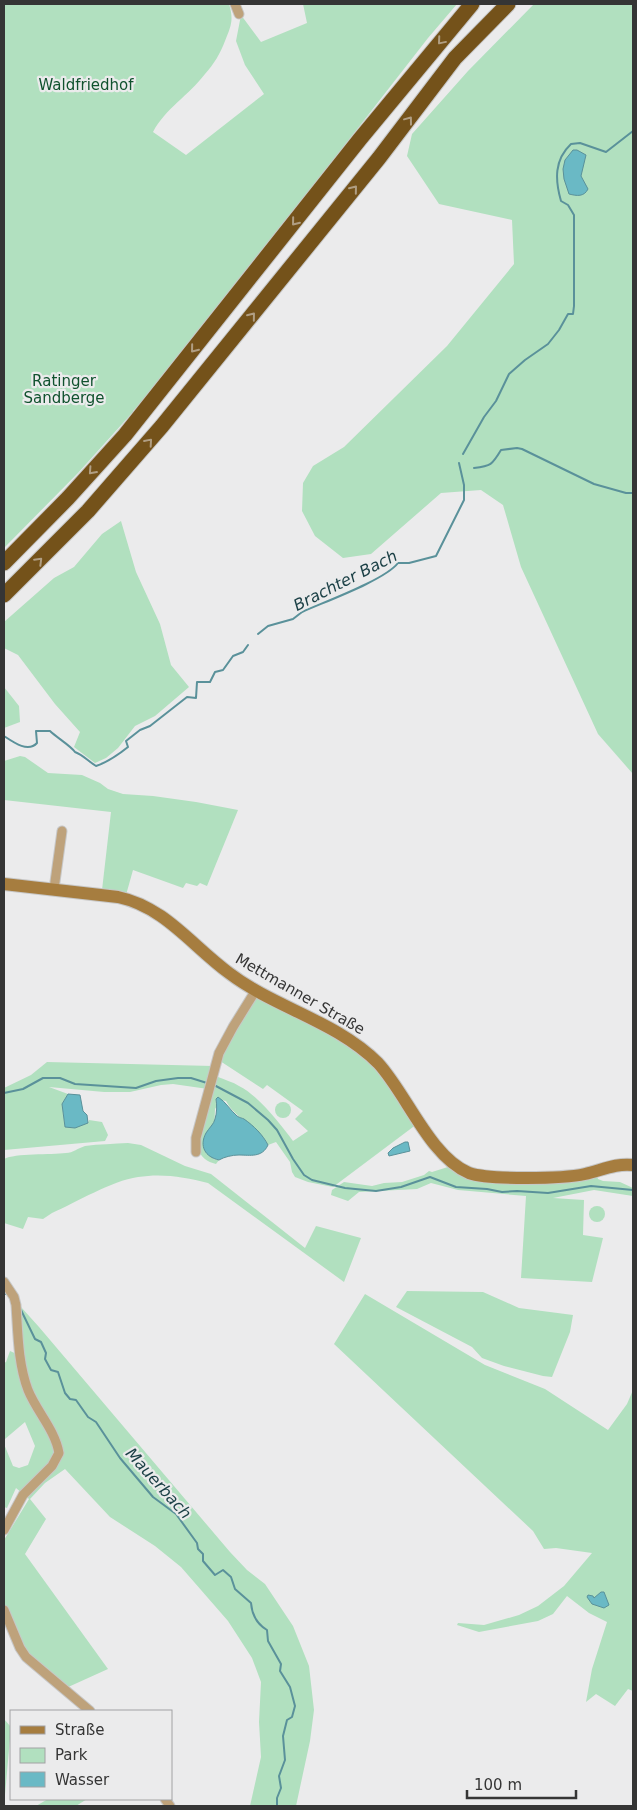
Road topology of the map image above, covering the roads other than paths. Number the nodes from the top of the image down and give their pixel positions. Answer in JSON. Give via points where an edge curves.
{"nodes":[{"id":1,"x":235,"y":4,"type":"edge"},
{"id":2,"x":472,"y":4,"type":"edge"},
{"id":3,"x":508,"y":4,"type":"edge"},
{"id":4,"x":239,"y":14,"type":"dead end"},
{"id":5,"x":4,"y":563,"type":"edge"},
{"id":6,"x":4,"y":595,"type":"edge"},
{"id":7,"x":62,"y":831,"type":"dead end"},
{"id":8,"x":4,"y":884,"type":"edge"},
{"id":9,"x":54,"y":889,"type":"junction"},
{"id":10,"x":256,"y":990,"type":"junction"},
{"id":11,"x":196,"y":1152,"type":"dead end"},
{"id":12,"x":633,"y":1165,"type":"edge"},
{"id":13,"x":4,"y":1282,"type":"edge"},
{"id":14,"x":4,"y":1530,"type":"edge"},
{"id":15,"x":4,"y":1610,"type":"edge"},
{"id":16,"x":89,"y":1710,"type":"edge"}],
"edges":[{"from":1,"to":4,"type":"street"},
{"from":2,"to":5,"type":"highway","one_way":true,"via":[[360,139],[125,435]]},
{"from":6,"to":3,"type":"highway","one_way":true,"via":[[88,511],[162,426],[379,158],[455,58]]},
{"from":7,"to":9,"type":"street"},
{"from":8,"to":9,"type":"main road","name":"Mettmanner Straße"},
{"from":9,"to":10,"type":"main road","name":"Mettmanner Straße","via":[[118,897],[146,906],[186,935],[229,974]]},
{"from":10,"to":11,"type":"street","via":[[216,1060],[196,1138]]},
{"from":10,"to":12,"type":"main road","name":"Mettmanner Straße","via":[[329,1028],[368,1054],[387,1074],[438,1148],[469,1173],[502,1177],[560,1176],[586,1174],[616,1165]]},
{"from":13,"to":14,"type":"street","via":[[14,1297],[19,1357],[29,1391],[59,1453],[52,1466],[23,1495]]},
{"from":15,"to":16,"type":"street","via":[[26,1657]]}]}
